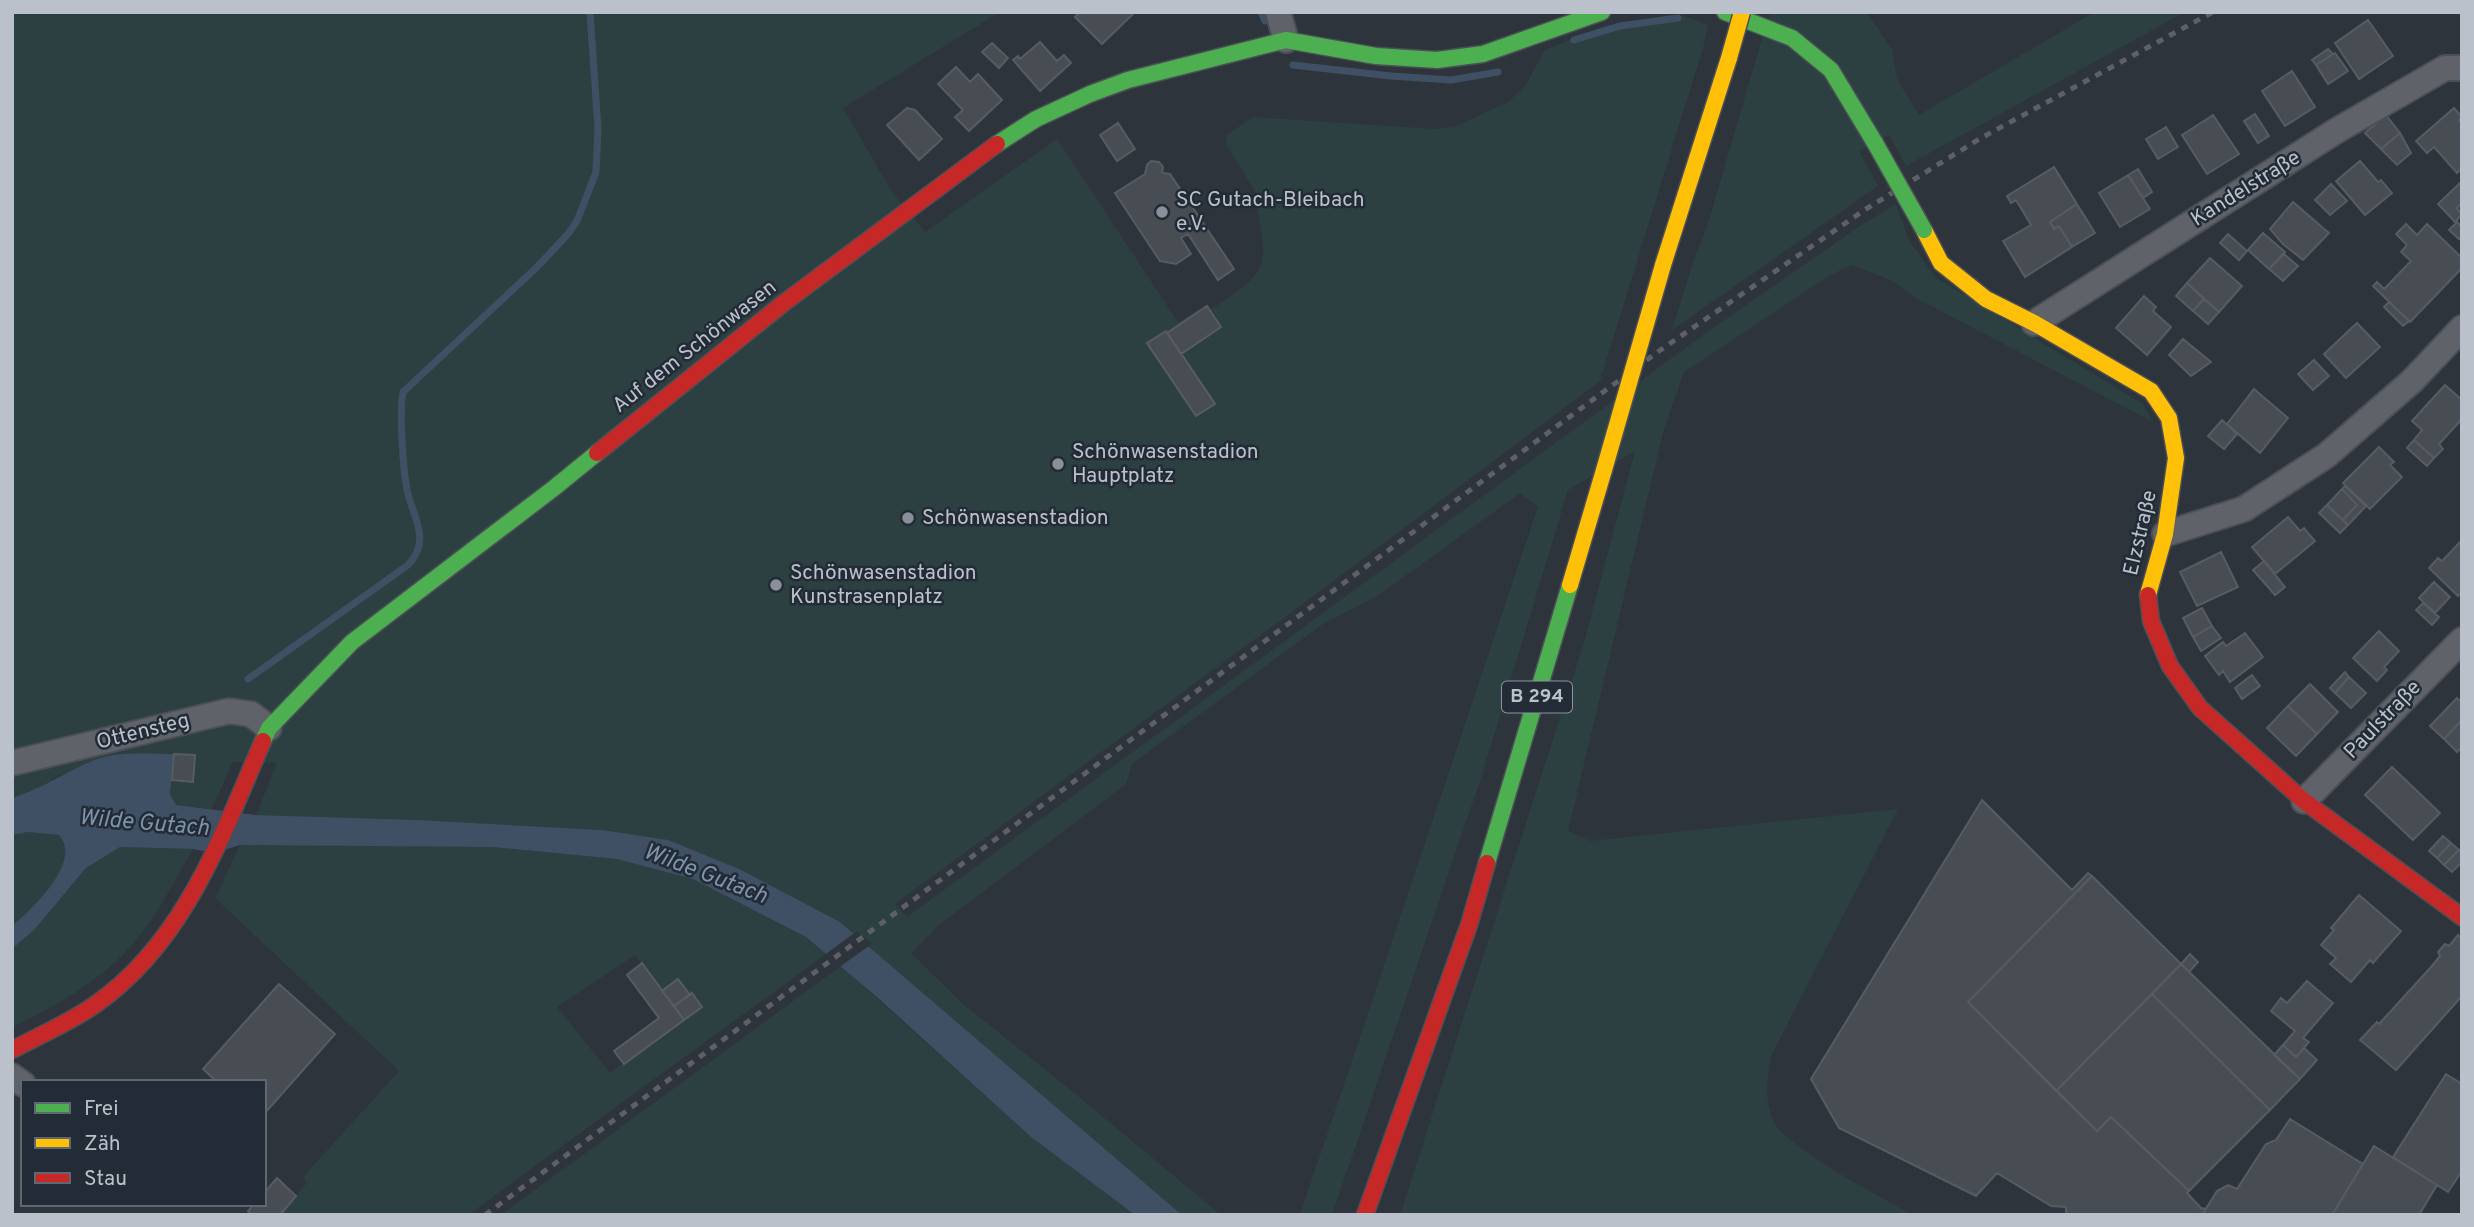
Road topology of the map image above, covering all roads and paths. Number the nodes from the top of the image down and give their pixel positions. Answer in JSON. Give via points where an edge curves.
{"nodes":[{"id":1,"x":1278,"y":12,"type":"edge"},
{"id":2,"x":1602,"y":12,"type":"edge"},
{"id":3,"x":1725,"y":12,"type":"edge"},
{"id":4,"x":1742,"y":12,"type":"edge"},
{"id":5,"x":1286,"y":40,"type":"junction"},
{"id":6,"x":2462,"y":68,"type":"edge"},
{"id":7,"x":2034,"y":323,"type":"junction"},
{"id":8,"x":2462,"y":328,"type":"edge"},
{"id":9,"x":2165,"y":534,"type":"junction"},
{"id":10,"x":2462,"y":640,"type":"edge"},
{"id":11,"x":269,"y":728,"type":"junction"},
{"id":12,"x":12,"y":764,"type":"edge"},
{"id":13,"x":2304,"y":801,"type":"junction"},
{"id":14,"x":2462,"y":917,"type":"edge"},
{"id":15,"x":12,"y":1050,"type":"edge"},
{"id":16,"x":1365,"y":1215,"type":"edge"}],
"edges":[{"from":1,"to":5,"type":"street"},
{"from":2,"to":5,"type":"main road","name":"Auf dem Schönwasen","via":[[1483,54],[1437,60],[1376,56]]},
{"from":3,"to":7,"type":"main road","name":"Elzstraße","bridge":true,"via":[[1792,38],[1830,70],[1941,263],[1986,299]]},
{"from":4,"to":16,"type":"main road","number":"B 294","bridge":true,"via":[[1469,925]]},
{"from":5,"to":11,"type":"main road","name":"Auf dem Schönwasen","via":[[1128,80],[1036,119],[987,150],[785,302],[554,488],[352,642]]},
{"from":6,"to":7,"type":"street","name":"Kandelstraße","via":[[2445,68],[2336,131]]},
{"from":7,"to":9,"type":"main road","name":"Elzstraße","via":[[2151,391],[2169,418],[2176,458]]},
{"from":8,"to":9,"type":"street","via":[[2412,380],[2327,455],[2244,509]]},
{"from":9,"to":13,"type":"main road","name":"Elzstraße","via":[[2148,593],[2151,621],[2170,666],[2200,708]]},
{"from":10,"to":13,"type":"street","name":"Paulstraße"},
{"from":11,"to":12,"type":"street","name":"Ottensteg","via":[[251,714],[229,711]]},
{"from":11,"to":15,"type":"main road","name":"Auf dem Schönwasen","via":[[214,853],[181,914],[153,952],[96,1004]]},
{"from":13,"to":14,"type":"main road","name":"Elzstraße"}]}
